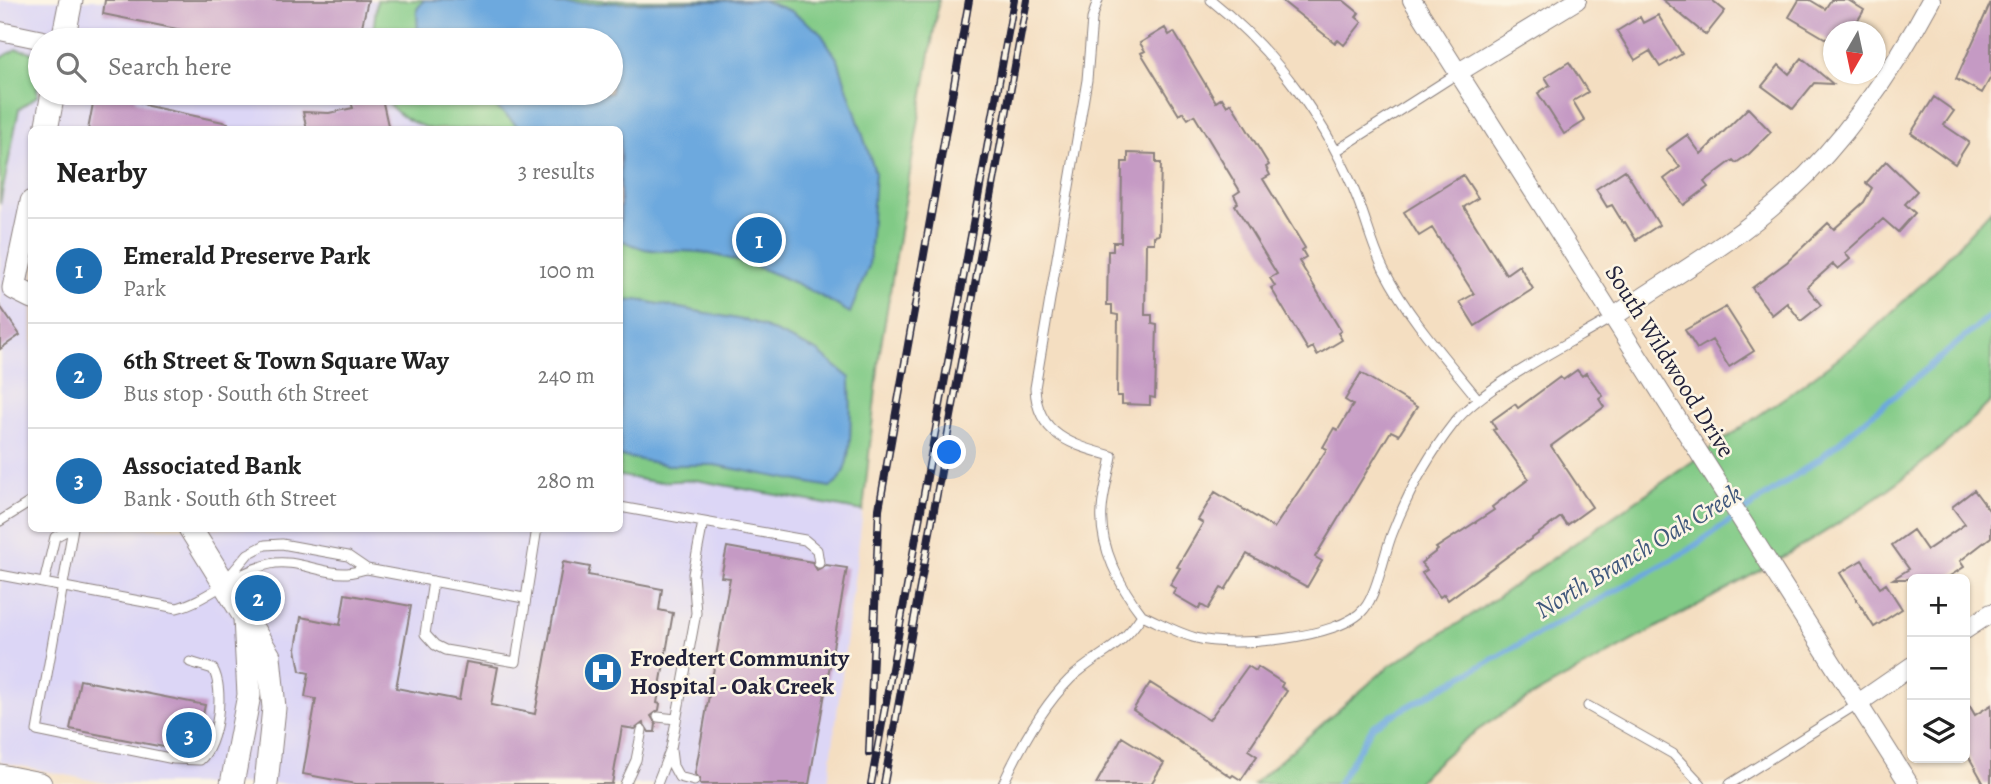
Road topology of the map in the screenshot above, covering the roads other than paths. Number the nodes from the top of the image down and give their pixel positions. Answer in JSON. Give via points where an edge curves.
{"nodes":[{"id":1,"x":71,"y":0,"type":"edge"},
{"id":2,"x":1098,"y":0,"type":"edge"},
{"id":3,"x":1211,"y":0,"type":"edge"},
{"id":4,"x":1412,"y":0,"type":"edge"},
{"id":5,"x":1577,"y":0,"type":"edge"},
{"id":6,"x":1931,"y":0,"type":"edge"},
{"id":7,"x":65,"y":28,"type":"edge"},
{"id":8,"x":0,"y":32,"type":"edge"},
{"id":9,"x":28,"y":37,"type":"edge"},
{"id":10,"x":1459,"y":72,"type":"junction"},
{"id":11,"x":51,"y":105,"type":"edge"},
{"id":12,"x":47,"y":126,"type":"edge"},
{"id":13,"x":1336,"y":151,"type":"junction"},
{"id":14,"x":28,"y":223,"type":"edge"},
{"id":15,"x":15,"y":290,"type":"edge"},
{"id":16,"x":1613,"y":317,"type":"junction"},
{"id":17,"x":1478,"y":399,"type":"junction"},
{"id":18,"x":28,"y":504,"type":"edge"},
{"id":19,"x":623,"y":508,"type":"edge"},
{"id":20,"x":0,"y":521,"type":"edge"},
{"id":21,"x":703,"y":522,"type":"junction"},
{"id":22,"x":64,"y":532,"type":"edge"},
{"id":23,"x":72,"y":532,"type":"edge"},
{"id":24,"x":193,"y":532,"type":"edge"},
{"id":25,"x":536,"y":532,"type":"edge"},
{"id":26,"x":819,"y":563,"type":"dead end"},
{"id":27,"x":367,"y":569,"type":"junction"},
{"id":28,"x":0,"y":575,"type":"edge"},
{"id":29,"x":433,"y":581,"type":"junction"},
{"id":30,"x":225,"y":582,"type":"junction"},
{"id":31,"x":44,"y":583,"type":"junction"},
{"id":32,"x":65,"y":587,"type":"junction"},
{"id":33,"x":524,"y":598,"type":"junction"},
{"id":34,"x":1991,"y":613,"type":"edge"},
{"id":35,"x":1142,"y":614,"type":"junction"},
{"id":36,"x":245,"y":615,"type":"junction"},
{"id":37,"x":1970,"y":628,"type":"edge"},
{"id":38,"x":190,"y":662,"type":"dead end"},
{"id":39,"x":1907,"y":669,"type":"edge"},
{"id":40,"x":1857,"y":704,"type":"junction"},
{"id":41,"x":1588,"y":706,"type":"dead end"},
{"id":42,"x":658,"y":717,"type":"dead end"},
{"id":43,"x":676,"y":719,"type":"junction"},
{"id":44,"x":642,"y":730,"type":"dead end"},
{"id":45,"x":671,"y":748,"type":"junction"},
{"id":46,"x":0,"y":776,"type":"edge"},
{"id":47,"x":694,"y":781,"type":"dead end"},
{"id":48,"x":40,"y":784,"type":"edge"},
{"id":49,"x":232,"y":784,"type":"edge"},
{"id":50,"x":266,"y":784,"type":"edge"},
{"id":51,"x":625,"y":784,"type":"edge"},
{"id":52,"x":657,"y":784,"type":"edge"},
{"id":53,"x":1003,"y":784,"type":"edge"},
{"id":54,"x":1701,"y":784,"type":"edge"},
{"id":55,"x":1730,"y":784,"type":"edge"},
{"id":56,"x":1909,"y":784,"type":"edge"}],
"edges":[{"from":1,"to":7,"type":"street"},
{"from":2,"to":35,"type":"lane","via":[[1035,388],[1036,407],[1063,439],[1112,456],[1102,511],[1104,536],[1127,596]]},
{"from":3,"to":13,"type":"lane","via":[[1261,47]]},
{"from":4,"to":10,"type":"street","name":"South Wildwood Drive"},
{"from":5,"to":10,"type":"street"},
{"from":6,"to":16,"type":"street","via":[[1888,75],[1814,168],[1756,220]]},
{"from":8,"to":9,"type":"street"},
{"from":10,"to":13,"type":"lane"},
{"from":10,"to":16,"type":"street","name":"South Wildwood Drive"},
{"from":11,"to":12,"type":"street"},
{"from":13,"to":17,"type":"lane","via":[[1383,269],[1400,299]]},
{"from":14,"to":15,"type":"street"},
{"from":16,"to":17,"type":"lane"},
{"from":16,"to":40,"type":"street","name":"South Wildwood Drive"},
{"from":17,"to":35,"type":"lane","via":[[1434,450],[1392,533],[1365,608],[1346,624],[1221,642],[1172,630]]},
{"from":18,"to":20,"type":"lane"},
{"from":19,"to":21,"type":"lane"},
{"from":21,"to":26,"type":"lane","via":[[805,540],[817,550]]},
{"from":21,"to":43,"type":"lane","via":[[694,574],[696,613]]},
{"from":22,"to":31,"type":"lane","via":[[55,537]]},
{"from":23,"to":32,"type":"lane"},
{"from":24,"to":30,"type":"street"},
{"from":25,"to":33,"type":"lane"},
{"from":27,"to":29,"type":"lane"},
{"from":27,"to":30,"type":"lane","via":[[345,573],[281,562]]},
{"from":27,"to":30,"type":"lane","via":[[348,556],[265,545],[248,554]]},
{"from":28,"to":31,"type":"lane"},
{"from":29,"to":33,"type":"lane"},
{"from":29,"to":33,"type":"lane","via":[[425,634],[445,650],[516,662],[525,620]]},
{"from":30,"to":32,"type":"lane","via":[[193,604],[177,608]]},
{"from":30,"to":36,"type":"street"},
{"from":31,"to":32,"type":"lane"},
{"from":32,"to":38,"type":"lane","via":[[37,732],[200,760],[208,754],[213,738],[219,681],[213,669]]},
{"from":34,"to":37,"type":"street"},
{"from":35,"to":53,"type":"lane","via":[[1129,636],[1053,698]]},
{"from":36,"to":49,"type":"street","via":[[249,695]]},
{"from":36,"to":50,"type":"street","via":[[269,656],[273,682]]},
{"from":39,"to":40,"type":"street"},
{"from":40,"to":55,"type":"lane"},
{"from":40,"to":56,"type":"street","name":"South Wildwood Drive"},
{"from":41,"to":54,"type":"lane","via":[[1673,754]]},
{"from":42,"to":43,"type":"lane"},
{"from":43,"to":45,"type":"lane"},
{"from":44,"to":51,"type":"lane"},
{"from":45,"to":47,"type":"lane","via":[[679,777]]},
{"from":45,"to":52,"type":"lane"},
{"from":46,"to":48,"type":"street"}]}
